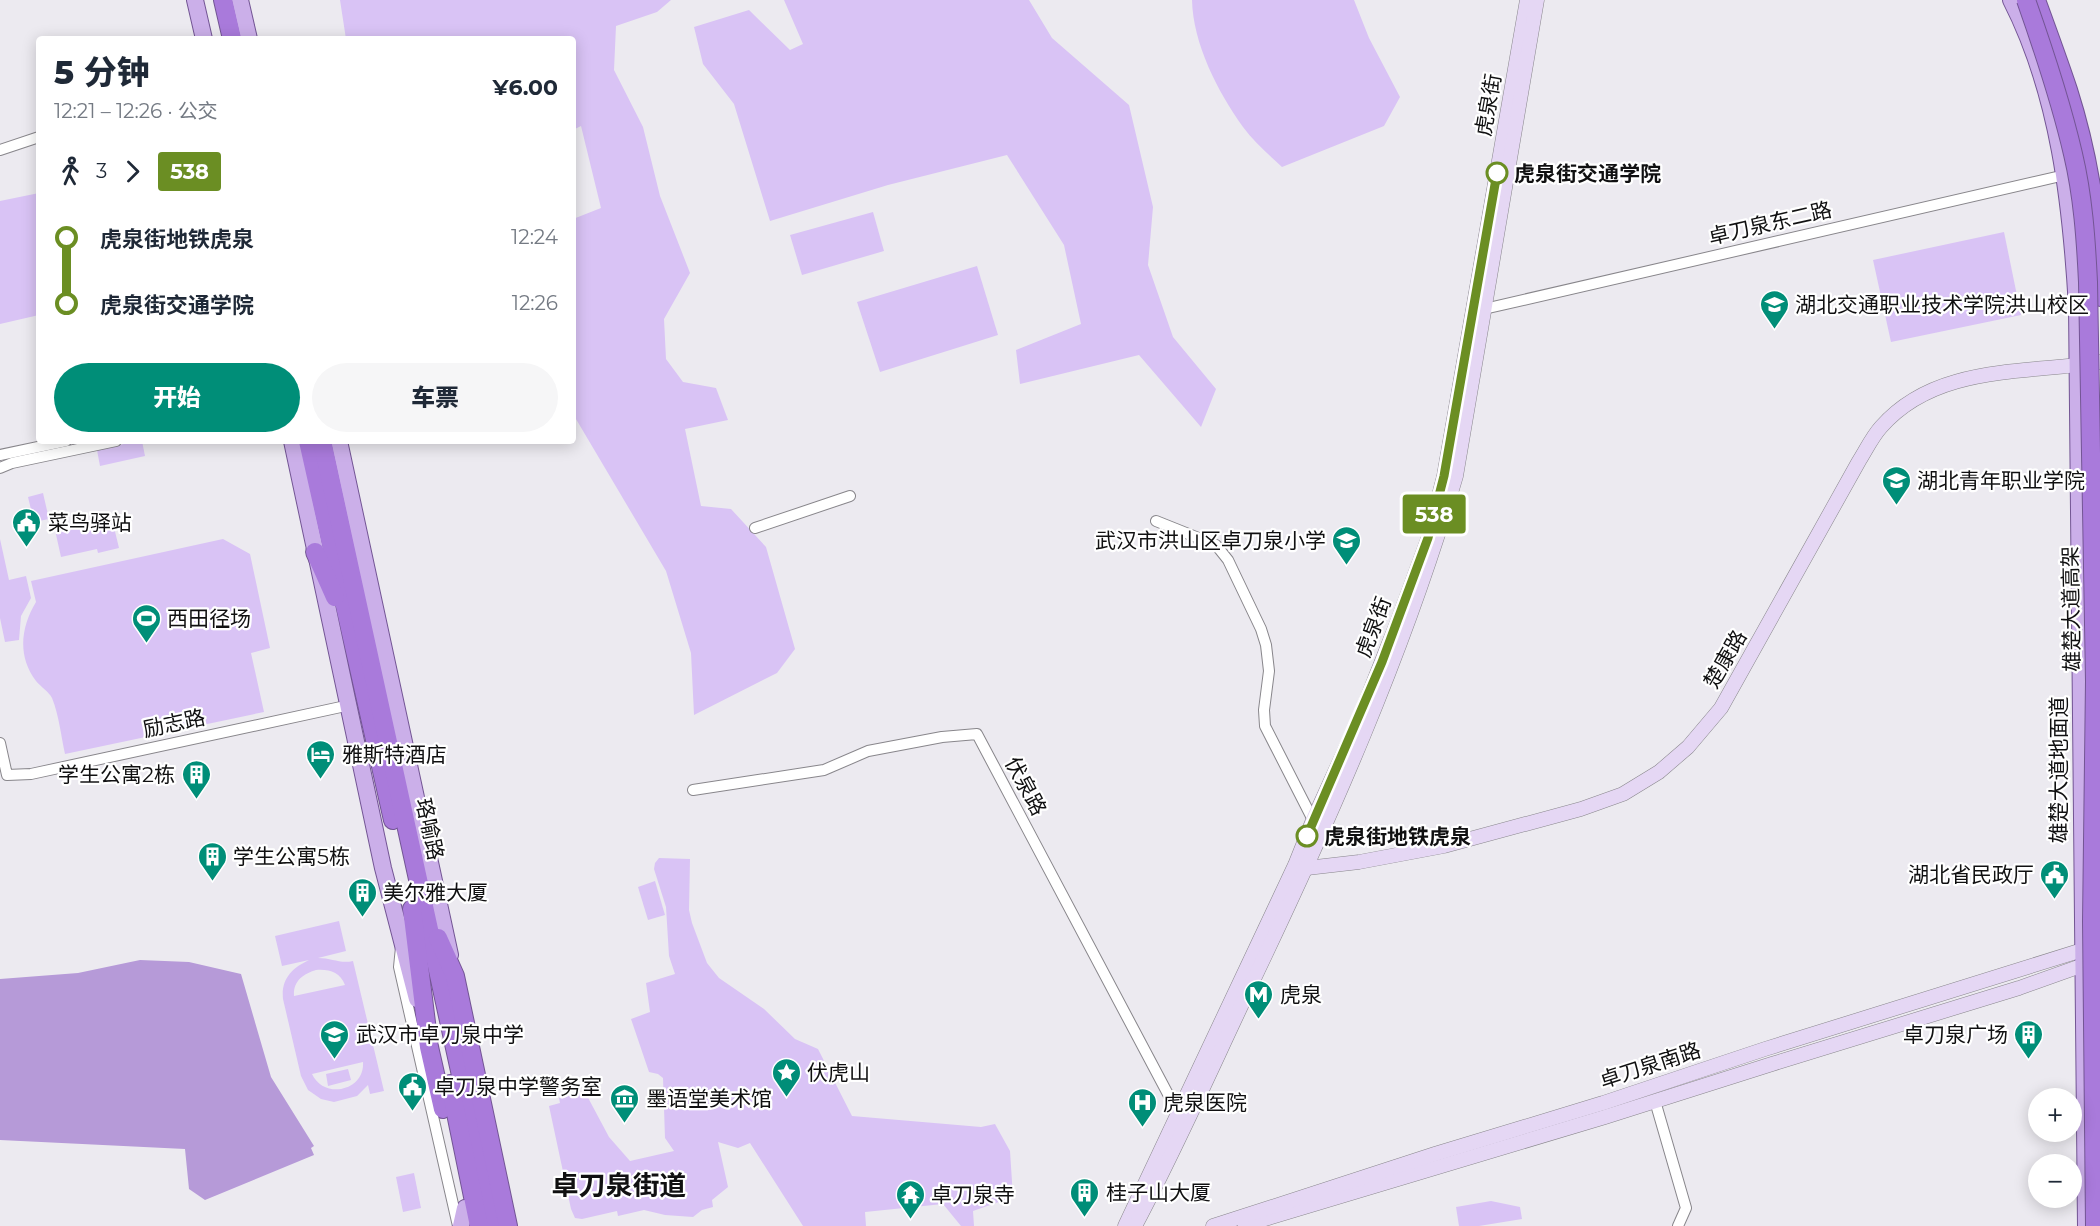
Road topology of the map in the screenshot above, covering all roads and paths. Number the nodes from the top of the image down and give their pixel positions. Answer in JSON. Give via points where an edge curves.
{"nodes":[{"id":1,"x":195,"y":0,"type":"edge"},
{"id":2,"x":211,"y":0,"type":"edge"},
{"id":3,"x":223,"y":0,"type":"edge"},
{"id":4,"x":238,"y":0,"type":"edge"},
{"id":5,"x":1527,"y":0,"type":"edge"},
{"id":6,"x":1537,"y":0,"type":"edge"},
{"id":7,"x":2011,"y":0,"type":"edge"},
{"id":8,"x":2026,"y":0,"type":"edge"},
{"id":9,"x":2036,"y":0,"type":"edge"},
{"id":10,"x":2045,"y":0,"type":"edge"},
{"id":11,"x":203,"y":36,"type":"edge"},
{"id":12,"x":218,"y":36,"type":"edge"},
{"id":13,"x":231,"y":36,"type":"edge"},
{"id":14,"x":232,"y":36,"type":"edge"},
{"id":15,"x":248,"y":36,"type":"edge"},
{"id":16,"x":36,"y":138,"type":"edge"},
{"id":17,"x":0,"y":150,"type":"edge"},
{"id":18,"x":2065,"y":175,"type":"junction"},
{"id":19,"x":2100,"y":196,"type":"edge"},
{"id":20,"x":2100,"y":297,"type":"edge"},
{"id":21,"x":1484,"y":309,"type":"junction"},
{"id":22,"x":2100,"y":362,"type":"edge"},
{"id":23,"x":2077,"y":364,"type":"junction"},
{"id":24,"x":52,"y":444,"type":"edge"},
{"id":25,"x":103,"y":444,"type":"edge"},
{"id":26,"x":293,"y":444,"type":"edge"},
{"id":27,"x":309,"y":444,"type":"edge"},
{"id":28,"x":323,"y":444,"type":"edge"},
{"id":29,"x":340,"y":444,"type":"edge"},
{"id":30,"x":0,"y":455,"type":"edge"},
{"id":31,"x":0,"y":468,"type":"edge"},
{"id":32,"x":850,"y":496,"type":"dead end"},
{"id":33,"x":1156,"y":520,"type":"dead end"},
{"id":34,"x":755,"y":528,"type":"dead end"},
{"id":35,"x":315,"y":552,"type":"junction"},
{"id":36,"x":353,"y":640,"type":"junction"},
{"id":37,"x":350,"y":705,"type":"junction"},
{"id":38,"x":0,"y":743,"type":"edge"},
{"id":39,"x":693,"y":790,"type":"dead end"},
{"id":40,"x":1313,"y":820,"type":"junction"},
{"id":41,"x":1301,"y":867,"type":"junction"},
{"id":42,"x":417,"y":904,"type":"junction"},
{"id":43,"x":402,"y":941,"type":"junction"},
{"id":44,"x":2100,"y":944,"type":"edge"},
{"id":45,"x":2082,"y":958,"type":"junction"},
{"id":46,"x":2100,"y":959,"type":"edge"},
{"id":47,"x":455,"y":976,"type":"junction"},
{"id":48,"x":429,"y":1047,"type":"junction"},
{"id":49,"x":1655,"y":1101,"type":"junction"},
{"id":50,"x":1178,"y":1113,"type":"junction"},
{"id":51,"x":480,"y":1165,"type":"junction"},
{"id":52,"x":463,"y":1222,"type":"edge"},
{"id":53,"x":2088,"y":1223,"type":"edge"},
{"id":54,"x":1138,"y":1224,"type":"edge"},
{"id":55,"x":480,"y":1226,"type":"edge"},
{"id":56,"x":494,"y":1226,"type":"edge"},
{"id":57,"x":508,"y":1226,"type":"edge"},
{"id":58,"x":1125,"y":1226,"type":"edge"},
{"id":59,"x":1213,"y":1226,"type":"edge"},
{"id":60,"x":1244,"y":1226,"type":"edge"},
{"id":61,"x":1678,"y":1226,"type":"edge"}],
"edges":[{"from":1,"to":11,"type":"main road"},
{"from":2,"to":12,"type":"highway"},
{"from":3,"to":13,"type":"highway"},
{"from":4,"to":14,"type":"highway"},
{"from":4,"to":15,"type":"main road"},
{"from":5,"to":40,"type":"main road","name":"虎泉街","via":[[1452,429],[1428,538],[1359,719]]},
{"from":6,"to":21,"type":"main road","name":"虎泉街"},
{"from":7,"to":18,"type":"main road","name":"雄楚大道地面道","via":[[2041,79]]},
{"from":8,"to":53,"type":"highway","name":"雄楚大道高架","bridge":true,"via":[[2074,157],[2085,225],[2088,282],[2095,681]]},
{"from":9,"to":20,"type":"highway","via":[[2069,92],[2084,153],[2095,218]]},
{"from":10,"to":19,"type":"main road","via":[[2086,126]]},
{"from":16,"to":17,"type":"street"},
{"from":18,"to":21,"type":"street","name":"卓刀泉东二路"},
{"from":18,"to":23,"type":"main road","name":"雄楚大道地面道","via":[[2074,244]]},
{"from":21,"to":41,"type":"main road","name":"虎泉街","via":[[1456,476],[1437,541],[1408,625]]},
{"from":22,"to":23,"type":"main road","name":"楚康路"},
{"from":23,"to":41,"type":"main road","name":"楚康路","via":[[1950,383],[1914,400],[1883,425],[1721,708],[1688,747],[1648,780],[1592,806],[1444,846],[1359,862]]},
{"from":23,"to":45,"type":"main road","name":"雄楚大道地面道"},
{"from":24,"to":30,"type":"street"},
{"from":25,"to":31,"type":"street"},
{"from":26,"to":35,"type":"main road"},
{"from":27,"to":36,"type":"highway","name":"珞喻路"},
{"from":28,"to":42,"type":"highway","name":"珞喻路","via":[[384,714]]},
{"from":29,"to":47,"type":"main road"},
{"from":32,"to":34,"type":"street"},
{"from":33,"to":40,"type":"street","via":[[1216,546],[1228,560],[1266,645],[1269,670],[1265,726]]},
{"from":35,"to":36,"type":"highway"},
{"from":35,"to":37,"type":"main road"},
{"from":36,"to":42,"type":"highway","name":"珞喻路"},
{"from":37,"to":38,"type":"street","name":"励志路","via":[[30,774],[7,775]]},
{"from":37,"to":43,"type":"main road"},
{"from":39,"to":50,"type":"street","name":"伏泉路","via":[[824,770],[868,751],[977,734]]},
{"from":40,"to":41,"type":"main road","name":"虎泉街"},
{"from":41,"to":50,"type":"main road","name":"虎泉街"},
{"from":41,"to":54,"type":"main road","name":"虎泉街"},
{"from":42,"to":47,"type":"highway"},
{"from":42,"to":48,"type":"highway"},
{"from":42,"to":51,"type":"highway","name":"珞喻路","via":[[436,966]]},
{"from":42,"to":55,"type":"highway","name":"珞喻路"},
{"from":43,"to":48,"type":"main road"},
{"from":43,"to":52,"type":"street","via":[[399,967]]},
{"from":44,"to":45,"type":"main road","name":"卓刀泉南路"},
{"from":45,"to":46,"type":"main road","name":"卓刀泉南路"},
{"from":45,"to":49,"type":"main road","name":"卓刀泉南路","via":[[2019,988]]},
{"from":45,"to":53,"type":"main road","name":"雄楚大道地面道"},
{"from":45,"to":59,"type":"main road","name":"卓刀泉南路","via":[[1765,1049]]},
{"from":47,"to":57,"type":"highway"},
{"from":48,"to":52,"type":"highway"},
{"from":49,"to":60,"type":"main road","name":"卓刀泉南路"},
{"from":49,"to":61,"type":"street","via":[[1686,1208]]},
{"from":50,"to":58,"type":"main road","name":"虎泉街"},
{"from":51,"to":55,"type":"highway"},
{"from":51,"to":56,"type":"highway","name":"珞喻路"}]}
